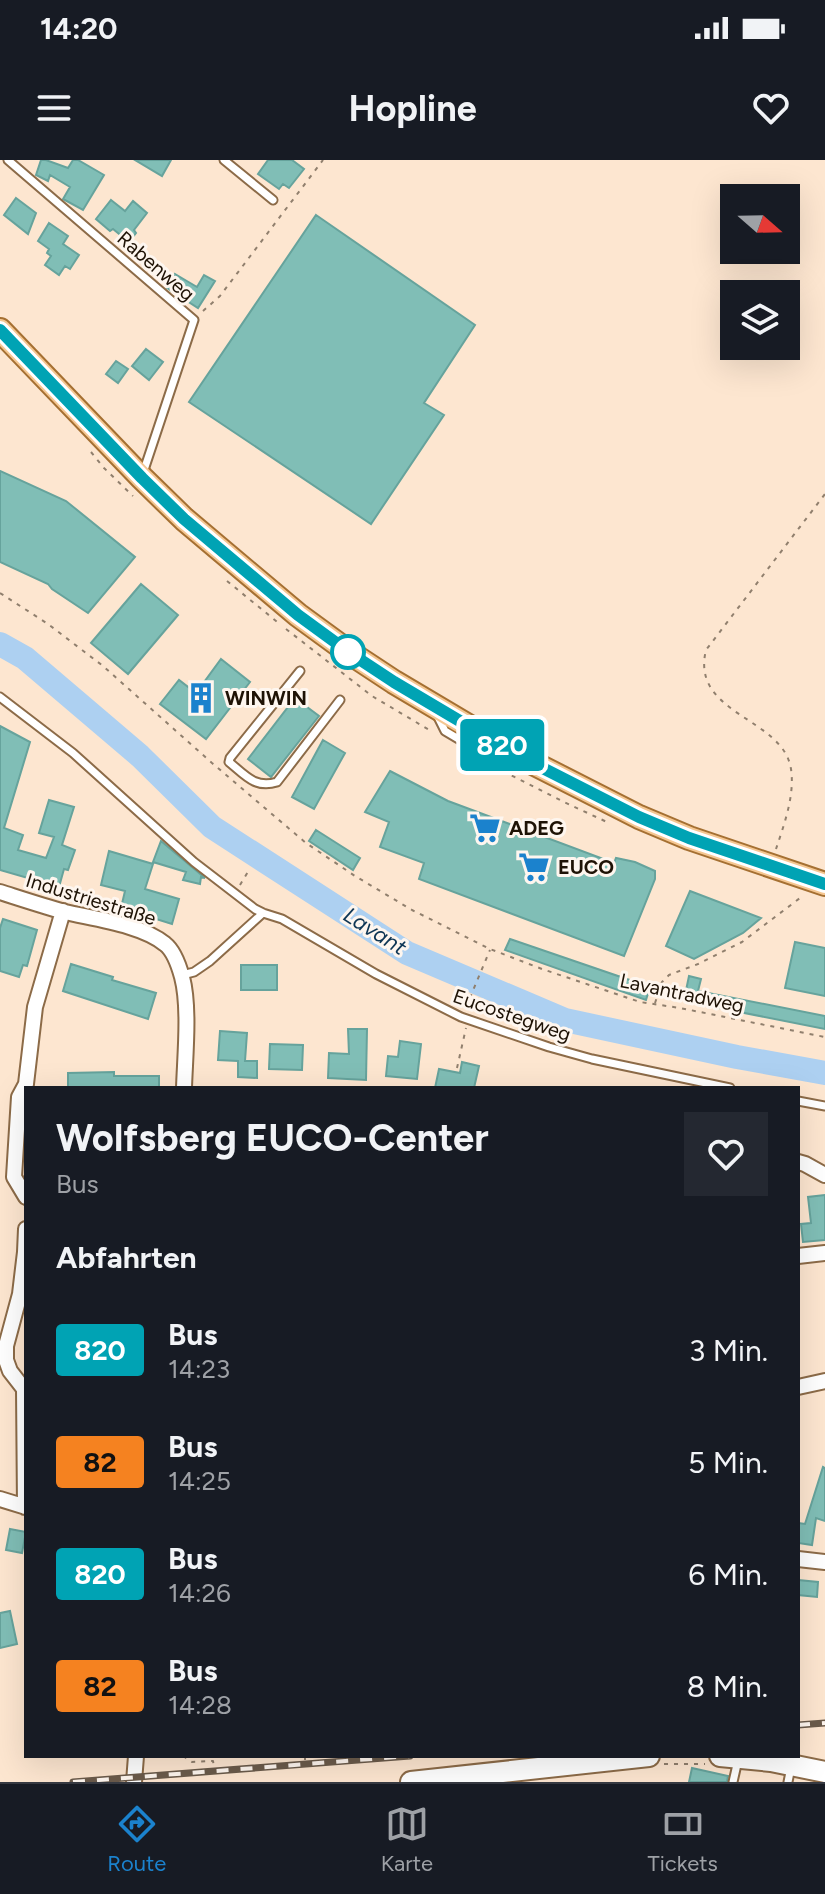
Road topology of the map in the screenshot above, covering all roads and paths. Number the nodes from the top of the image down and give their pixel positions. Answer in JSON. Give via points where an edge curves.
{"nodes":[{"id":1,"x":8,"y":160,"type":"edge"},
{"id":2,"x":224,"y":160,"type":"edge"},
{"id":3,"x":323,"y":160,"type":"edge"},
{"id":4,"x":273,"y":200,"type":"dead end"},
{"id":5,"x":194,"y":320,"type":"junction"},
{"id":6,"x":0,"y":330,"type":"edge"},
{"id":7,"x":142,"y":478,"type":"junction"},
{"id":8,"x":825,"y":494,"type":"edge"},
{"id":9,"x":300,"y":671,"type":"dead end"},
{"id":10,"x":0,"y":697,"type":"edge"},
{"id":11,"x":340,"y":700,"type":"dead end"},
{"id":12,"x":771,"y":865,"type":"junction"},
{"id":13,"x":249,"y":870,"type":"dead end"},
{"id":14,"x":825,"y":884,"type":"edge"},
{"id":15,"x":0,"y":892,"type":"edge"},
{"id":16,"x":235,"y":893,"type":"junction"},
{"id":17,"x":805,"y":894,"type":"dead end"},
{"id":18,"x":63,"y":911,"type":"junction"},
{"id":19,"x":263,"y":913,"type":"junction"},
{"id":20,"x":182,"y":975,"type":"junction"},
{"id":21,"x":655,"y":1005,"type":"junction"},
{"id":22,"x":465,"y":1018,"type":"junction"},
{"id":23,"x":825,"y":1037,"type":"edge"},
{"id":24,"x":457,"y":1068,"type":"dead end"},
{"id":25,"x":25,"y":1086,"type":"edge"},
{"id":26,"x":184,"y":1086,"type":"edge"},
{"id":27,"x":720,"y":1086,"type":"edge"},
{"id":28,"x":24,"y":1088,"type":"edge"},
{"id":29,"x":800,"y":1101,"type":"edge"},
{"id":30,"x":825,"y":1106,"type":"edge"},
{"id":31,"x":800,"y":1163,"type":"edge"},
{"id":32,"x":825,"y":1175,"type":"edge"},
{"id":33,"x":24,"y":1194,"type":"edge"},
{"id":34,"x":825,"y":1253,"type":"edge"},
{"id":35,"x":800,"y":1256,"type":"edge"},
{"id":36,"x":24,"y":1260,"type":"edge"},
{"id":37,"x":825,"y":1381,"type":"edge"},
{"id":38,"x":800,"y":1387,"type":"edge"},
{"id":39,"x":24,"y":1388,"type":"edge"},
{"id":40,"x":0,"y":1499,"type":"edge"},
{"id":41,"x":24,"y":1506,"type":"edge"},
{"id":42,"x":800,"y":1559,"type":"edge"},
{"id":43,"x":825,"y":1562,"type":"edge"},
{"id":44,"x":136,"y":1758,"type":"edge"},
{"id":45,"x":186,"y":1758,"type":"edge"},
{"id":46,"x":631,"y":1758,"type":"edge"},
{"id":47,"x":729,"y":1758,"type":"edge"},
{"id":48,"x":733,"y":1758,"type":"edge"},
{"id":49,"x":213,"y":1761,"type":"joint"},
{"id":50,"x":214,"y":1767,"type":"dead end"},
{"id":51,"x":825,"y":1772,"type":"edge"},
{"id":52,"x":790,"y":1774,"type":"edge"},
{"id":53,"x":134,"y":1782,"type":"edge"},
{"id":54,"x":411,"y":1782,"type":"edge"},
{"id":55,"x":733,"y":1782,"type":"edge"}],
"edges":[{"from":1,"to":5,"type":"lane","name":"Rabenweg"},
{"from":2,"to":4,"type":"lane"},
{"from":3,"to":5,"type":"path","via":[[220,296]]},
{"from":5,"to":7,"type":"lane","name":"Rabenweg"},
{"from":6,"to":7,"type":"main road"},
{"from":7,"to":12,"type":"main road","via":[[298,615],[374,669],[517,755],[639,817]]},
{"from":8,"to":12,"type":"path","via":[[706,650],[702,664],[715,695],[778,743],[787,757],[790,795]]},
{"from":9,"to":11,"type":"lane","via":[[230,758],[255,783],[277,782]]},
{"from":10,"to":16,"type":"lane","name":"Eucostegweg"},
{"from":12,"to":14,"type":"main road"},
{"from":13,"to":16,"type":"path"},
{"from":15,"to":18,"type":"street","name":"Industriestraße"},
{"from":16,"to":19,"type":"lane","name":"Eucostegweg"},
{"from":17,"to":21,"type":"path","via":[[742,942],[669,975]]},
{"from":18,"to":20,"type":"street","name":"Industriestraße","via":[[155,938],[167,945]]},
{"from":18,"to":25,"type":"street","via":[[35,1007]]},
{"from":19,"to":20,"type":"lane","via":[[210,961]]},
{"from":19,"to":22,"type":"lane","name":"Eucostegweg"},
{"from":20,"to":26,"type":"street","name":"Industriestraße"},
{"from":21,"to":22,"type":"path","name":"Lavantradweg","via":[[490,949]]},
{"from":21,"to":23,"type":"path","name":"Lavantradweg"},
{"from":22,"to":24,"type":"path"},
{"from":22,"to":27,"type":"lane","name":"Eucostegweg","via":[[592,1059]]},
{"from":28,"to":33,"type":"street","via":[[14,1177]]},
{"from":29,"to":30,"type":"lane"},
{"from":31,"to":32,"type":"street"},
{"from":34,"to":35,"type":"street"},
{"from":36,"to":39,"type":"street","via":[[6,1346],[10,1371]]},
{"from":37,"to":38,"type":"street"},
{"from":40,"to":41,"type":"street"},
{"from":42,"to":43,"type":"street"},
{"from":44,"to":53,"type":"street"},
{"from":45,"to":49,"type":"path"},
{"from":46,"to":54,"type":"main road"},
{"from":47,"to":55,"type":"lane"},
{"from":48,"to":52,"type":"main road"},
{"from":49,"to":50,"type":"path"},
{"from":51,"to":52,"type":"main road"}]}
